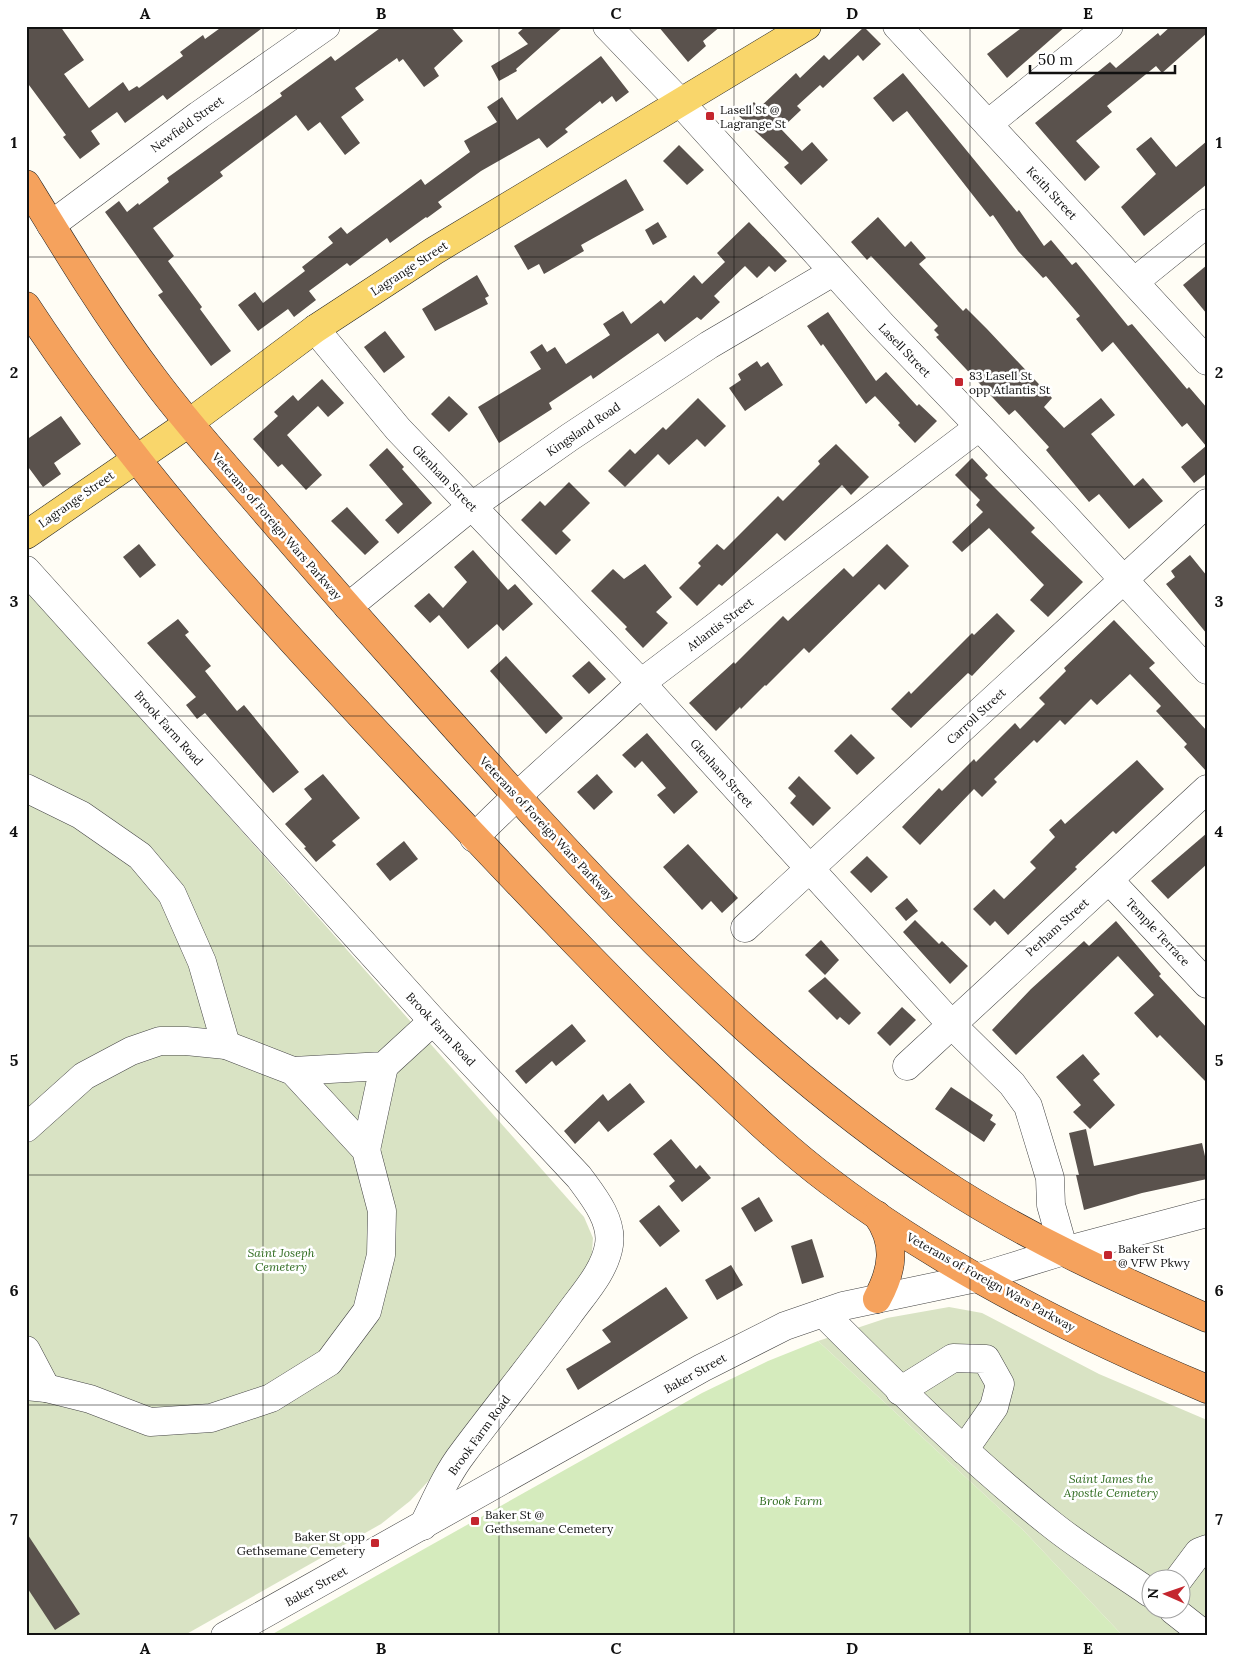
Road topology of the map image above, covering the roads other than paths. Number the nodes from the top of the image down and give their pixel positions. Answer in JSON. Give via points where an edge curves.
{"nodes":[{"id":1,"x":326,"y":26,"type":"edge"},
{"id":2,"x":607,"y":26,"type":"edge"},
{"id":3,"x":807,"y":26,"type":"edge"},
{"id":4,"x":897,"y":26,"type":"edge"},
{"id":5,"x":1109,"y":26,"type":"edge"},
{"id":6,"x":679,"y":101,"type":"junction"},
{"id":7,"x":988,"y":124,"type":"junction"},
{"id":8,"x":26,"y":184,"type":"edge"},
{"id":9,"x":1207,"y":223,"type":"edge"},
{"id":10,"x":51,"y":225,"type":"junction"},
{"id":11,"x":833,"y":272,"type":"junction"},
{"id":12,"x":1134,"y":282,"type":"junction"},
{"id":13,"x":26,"y":306,"type":"edge"},
{"id":14,"x":315,"y":329,"type":"junction"},
{"id":15,"x":1207,"y":361,"type":"edge"},
{"id":16,"x":189,"y":423,"type":"junction"},
{"id":17,"x":979,"y":426,"type":"junction"},
{"id":18,"x":136,"y":458,"type":"junction"},
{"id":19,"x":1207,"y":503,"type":"edge"},
{"id":20,"x":472,"y":506,"type":"junction"},
{"id":21,"x":26,"y":534,"type":"edge"},
{"id":22,"x":26,"y":570,"type":"edge"},
{"id":23,"x":1124,"y":579,"type":"junction"},
{"id":24,"x":348,"y":607,"type":"junction"},
{"id":25,"x":1207,"y":670,"type":"edge"},
{"id":26,"x":641,"y":683,"type":"junction"},
{"id":27,"x":26,"y":788,"type":"edge"},
{"id":28,"x":1207,"y":789,"type":"edge"},
{"id":29,"x":515,"y":796,"type":"junction"},
{"id":30,"x":474,"y":838,"type":"junction"},
{"id":31,"x":809,"y":869,"type":"junction"},
{"id":32,"x":1109,"y":880,"type":"junction"},
{"id":33,"x":745,"y":928,"type":"dead end"},
{"id":34,"x":1207,"y":984,"type":"edge"},
{"id":35,"x":433,"y":1021,"type":"junction"},
{"id":36,"x":951,"y":1024,"type":"junction"},
{"id":37,"x":226,"y":1045,"type":"junction"},
{"id":38,"x":384,"y":1066,"type":"junction"},
{"id":39,"x":907,"y":1066,"type":"dead end"},
{"id":40,"x":293,"y":1071,"type":"junction"},
{"id":41,"x":26,"y":1128,"type":"edge"},
{"id":42,"x":366,"y":1150,"type":"junction"},
{"id":43,"x":1207,"y":1213,"type":"edge"},
{"id":44,"x":877,"y":1215,"type":"junction"},
{"id":45,"x":1064,"y":1251,"type":"junction"},
{"id":46,"x":979,"y":1278,"type":"junction"},
{"id":47,"x":877,"y":1299,"type":"junction"},
{"id":48,"x":823,"y":1313,"type":"junction"},
{"id":49,"x":1207,"y":1318,"type":"edge"},
{"id":50,"x":26,"y":1350,"type":"edge"},
{"id":51,"x":36,"y":1387,"type":"edge"},
{"id":52,"x":1207,"y":1388,"type":"edge"},
{"id":53,"x":900,"y":1391,"type":"junction"},
{"id":54,"x":964,"y":1450,"type":"junction"},
{"id":55,"x":423,"y":1526,"type":"junction"},
{"id":56,"x":1207,"y":1549,"type":"edge"},
{"id":57,"x":1186,"y":1570,"type":"edge"},
{"id":58,"x":1140,"y":1586,"type":"edge"},
{"id":59,"x":1185,"y":1620,"type":"edge"},
{"id":60,"x":225,"y":1636,"type":"edge"},
{"id":61,"x":1206,"y":1636,"type":"edge"}],
"edges":[{"from":1,"to":10,"type":"street","name":"Newfield Street","via":[[198,115]]},
{"from":2,"to":6,"type":"street","name":"Lasell Street"},
{"from":3,"to":6,"type":"main road","name":"Lagrange Street"},
{"from":4,"to":7,"type":"street","name":"Keith Street"},
{"from":5,"to":7,"type":"street"},
{"from":6,"to":11,"type":"street","name":"Lasell Street"},
{"from":6,"to":14,"type":"main road","name":"Lagrange Street","via":[[434,251]]},
{"from":7,"to":12,"type":"street","name":"Keith Street"},
{"from":8,"to":10,"type":"highway","name":"Veterans of Foreign Wars Parkway"},
{"from":9,"to":12,"type":"street"},
{"from":10,"to":16,"type":"highway","name":"Veterans of Foreign Wars Parkway","via":[[118,330]]},
{"from":11,"to":17,"type":"street","name":"Lasell Street"},
{"from":11,"to":20,"type":"street","name":"Kingsland Road","via":[[709,344]]},
{"from":12,"to":15,"type":"street","name":"Keith Street"},
{"from":13,"to":18,"type":"highway","name":"Veterans of Foreign Wars Parkway","via":[[92,402]]},
{"from":14,"to":16,"type":"main road","name":"Lagrange Street"},
{"from":14,"to":20,"type":"street","name":"Glenham Street","via":[[398,429]]},
{"from":16,"to":18,"type":"main road","name":"Lagrange Street"},
{"from":16,"to":24,"type":"highway","name":"Veterans of Foreign Wars Parkway"},
{"from":17,"to":23,"type":"street","name":"Lasell Street"},
{"from":17,"to":26,"type":"street","name":"Atlantis Street"},
{"from":18,"to":21,"type":"main road","name":"Lagrange Street"},
{"from":18,"to":30,"type":"highway","name":"Veterans of Foreign Wars Parkway","via":[[296,644]]},
{"from":19,"to":23,"type":"street","name":"Carroll Street"},
{"from":20,"to":24,"type":"street","name":"Kingsland Road"},
{"from":20,"to":26,"type":"street","name":"Glenham Street"},
{"from":22,"to":35,"type":"street","name":"Brook Farm Road"},
{"from":23,"to":25,"type":"street","name":"Lasell Street"},
{"from":23,"to":31,"type":"street","name":"Carroll Street"},
{"from":24,"to":29,"type":"highway","name":"Veterans of Foreign Wars Parkway"},
{"from":26,"to":29,"type":"street","name":"Atlantis Street","via":[[596,727]]},
{"from":26,"to":31,"type":"street","name":"Glenham Street"},
{"from":27,"to":37,"type":"street","via":[[81,815],[140,856],[172,894],[202,962]]},
{"from":28,"to":32,"type":"street","name":"Perham Street"},
{"from":29,"to":30,"type":"street","name":"Atlantis Street"},
{"from":29,"to":45,"type":"highway","name":"Veterans of Foreign Wars Parkway","via":[[683,968],[838,1106],[951,1188]]},
{"from":30,"to":44,"type":"highway","name":"Veterans of Foreign Wars Parkway","via":[[593,962],[738,1102],[810,1166]]},
{"from":31,"to":33,"type":"street","name":"Carroll Street"},
{"from":31,"to":36,"type":"street","name":"Glenham Street"},
{"from":32,"to":34,"type":"street","name":"Temple Terrace"},
{"from":32,"to":36,"type":"street","name":"Perham Street"},
{"from":35,"to":38,"type":"street"},
{"from":35,"to":55,"type":"street","name":"Brook Farm Road","via":[[586,1187],[606,1221],[609,1244],[596,1277],[456,1463]]},
{"from":36,"to":39,"type":"street","name":"Perham Street"},
{"from":36,"to":45,"type":"street","name":"Glenham Street","via":[[1012,1084],[1028,1106],[1050,1178],[1051,1205]]},
{"from":37,"to":40,"type":"street"},
{"from":37,"to":41,"type":"street","via":[[160,1042],[131,1050],[84,1076]]},
{"from":38,"to":40,"type":"street"},
{"from":38,"to":42,"type":"street"},
{"from":40,"to":42,"type":"street"},
{"from":42,"to":51,"type":"street","via":[[382,1211],[381,1255],[367,1311],[329,1362],[271,1398],[211,1418],[150,1422],[90,1399]]},
{"from":43,"to":45,"type":"street","name":"Baker Street"},
{"from":44,"to":46,"type":"highway","name":"Veterans of Foreign Wars Parkway"},
{"from":44,"to":47,"type":"highway","via":[[887,1229],[891,1249],[888,1277]]},
{"from":45,"to":46,"type":"street","name":"Baker Street"},
{"from":45,"to":49,"type":"highway","name":"Veterans of Foreign Wars Parkway"},
{"from":46,"to":47,"type":"street","name":"Baker Street"},
{"from":46,"to":52,"type":"highway","name":"Veterans of Foreign Wars Parkway","via":[[1118,1350]]},
{"from":47,"to":48,"type":"street","name":"Baker Street"},
{"from":48,"to":53,"type":"street"},
{"from":48,"to":55,"type":"street","name":"Baker Street","via":[[768,1334],[702,1368]]},
{"from":50,"to":51,"type":"street"},
{"from":53,"to":54,"type":"street"},
{"from":53,"to":54,"type":"street","via":[[953,1358],[986,1359],[1000,1384],[994,1407]]},
{"from":54,"to":58,"type":"street","via":[[1052,1524]]},
{"from":55,"to":60,"type":"street","name":"Baker Street"},
{"from":56,"to":57,"type":"street","via":[[1199,1552]]},
{"from":59,"to":61,"type":"street"}]}
